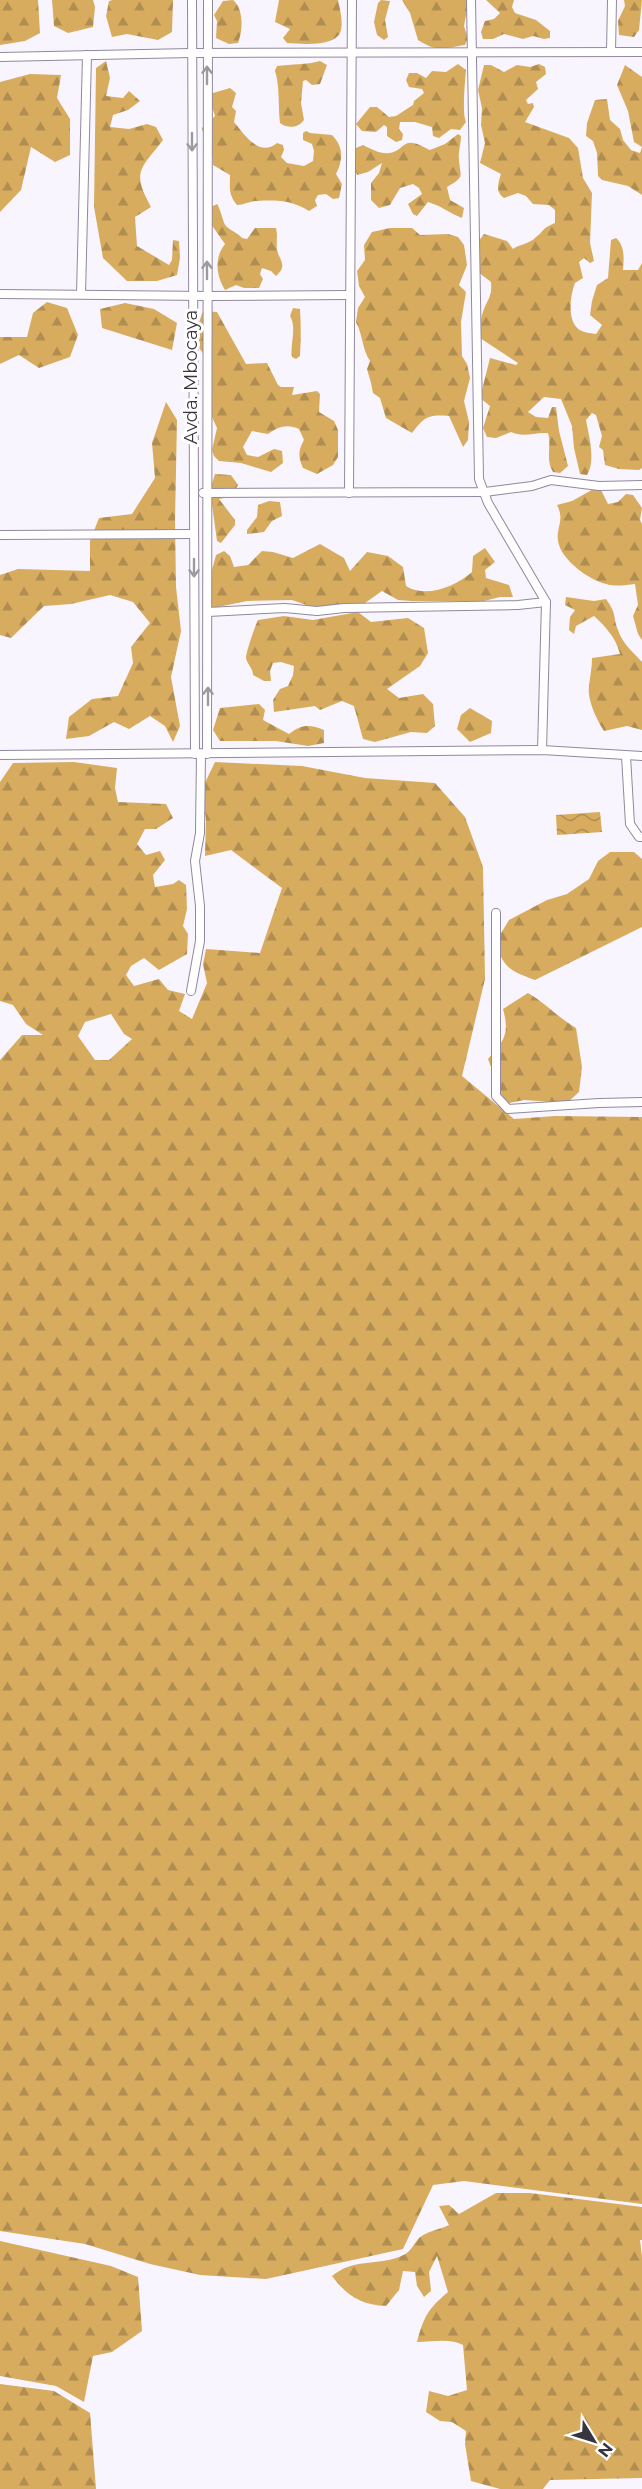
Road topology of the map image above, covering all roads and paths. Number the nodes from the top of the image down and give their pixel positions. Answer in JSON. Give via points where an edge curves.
{"nodes":[{"id":1,"x":192,"y":0,"type":"edge"},
{"id":2,"x":208,"y":0,"type":"edge"},
{"id":3,"x":352,"y":0,"type":"edge"},
{"id":4,"x":471,"y":0,"type":"edge"},
{"id":5,"x":612,"y":0,"type":"edge"},
{"id":6,"x":471,"y":52,"type":"junction"},
{"id":7,"x":611,"y":52,"type":"junction"},
{"id":8,"x":642,"y":52,"type":"edge"},
{"id":9,"x":192,"y":53,"type":"junction"},
{"id":10,"x":207,"y":53,"type":"junction"},
{"id":11,"x":351,"y":54,"type":"junction"},
{"id":12,"x":87,"y":55,"type":"junction"},
{"id":13,"x":0,"y":57,"type":"edge"},
{"id":14,"x":0,"y":294,"type":"edge"},
{"id":15,"x":81,"y":294,"type":"junction"},
{"id":16,"x":348,"y":295,"type":"junction"},
{"id":17,"x":193,"y":296,"type":"junction"},
{"id":18,"x":208,"y":296,"type":"junction"},
{"id":19,"x":642,"y":484,"type":"edge"},
{"id":20,"x":485,"y":492,"type":"junction"},
{"id":21,"x":194,"y":493,"type":"junction"},
{"id":22,"x":207,"y":493,"type":"junction"},
{"id":23,"x":349,"y":493,"type":"junction"},
{"id":24,"x":194,"y":534,"type":"junction"},
{"id":25,"x":0,"y":535,"type":"edge"},
{"id":26,"x":546,"y":602,"type":"junction"},
{"id":27,"x":208,"y":612,"type":"junction"},
{"id":28,"x":542,"y":750,"type":"junction"},
{"id":29,"x":201,"y":754,"type":"junction"},
{"id":30,"x":0,"y":755,"type":"edge"},
{"id":31,"x":626,"y":756,"type":"junction"},
{"id":32,"x":642,"y":756,"type":"edge"},
{"id":33,"x":642,"y":837,"type":"edge"},
{"id":34,"x":496,"y":913,"type":"dead end"},
{"id":35,"x":190,"y":991,"type":"dead end"},
{"id":36,"x":642,"y":1102,"type":"edge"}],
"edges":[{"from":1,"to":9,"type":"street"},
{"from":2,"to":10,"type":"street","name":"Avda. Mbocaya"},
{"from":3,"to":11,"type":"street"},
{"from":4,"to":6,"type":"street"},
{"from":5,"to":7,"type":"street"},
{"from":6,"to":7,"type":"street"},
{"from":6,"to":11,"type":"street"},
{"from":6,"to":20,"type":"street","via":[[479,479]]},
{"from":7,"to":8,"type":"street"},
{"from":9,"to":10,"type":"street"},
{"from":9,"to":12,"type":"street"},
{"from":9,"to":17,"type":"street","one_way":true},
{"from":10,"to":11,"type":"street"},
{"from":18,"to":10,"type":"street","name":"Avda. Mbocaya","one_way":true},
{"from":11,"to":16,"type":"street"},
{"from":12,"to":13,"type":"street"},
{"from":12,"to":15,"type":"street"},
{"from":14,"to":15,"type":"street"},
{"from":15,"to":17,"type":"street"},
{"from":16,"to":18,"type":"street"},
{"from":16,"to":23,"type":"street"},
{"from":17,"to":18,"type":"street"},
{"from":17,"to":21,"type":"street"},
{"from":18,"to":22,"type":"street","name":"Avda. Mbocaya"},
{"from":19,"to":20,"type":"street","via":[[599,486],[551,480]]},
{"from":20,"to":23,"type":"street"},
{"from":20,"to":26,"type":"street"},
{"from":21,"to":22,"type":"street"},
{"from":21,"to":24,"type":"street"},
{"from":22,"to":23,"type":"street"},
{"from":22,"to":27,"type":"street","name":"Avda. Mbocaya"},
{"from":24,"to":25,"type":"street"},
{"from":24,"to":29,"type":"street","one_way":true},
{"from":26,"to":27,"type":"street"},
{"from":26,"to":28,"type":"street"},
{"from":29,"to":27,"type":"street","name":"Avda. Mbocaya","one_way":true},
{"from":28,"to":29,"type":"street"},
{"from":28,"to":31,"type":"street"},
{"from":29,"to":30,"type":"street"},
{"from":29,"to":35,"type":"street","via":[[200,833],[195,861],[200,941]]},
{"from":31,"to":32,"type":"street"},
{"from":31,"to":33,"type":"street","via":[[630,824]]},
{"from":34,"to":36,"type":"street","via":[[496,1096],[508,1109]]}]}
